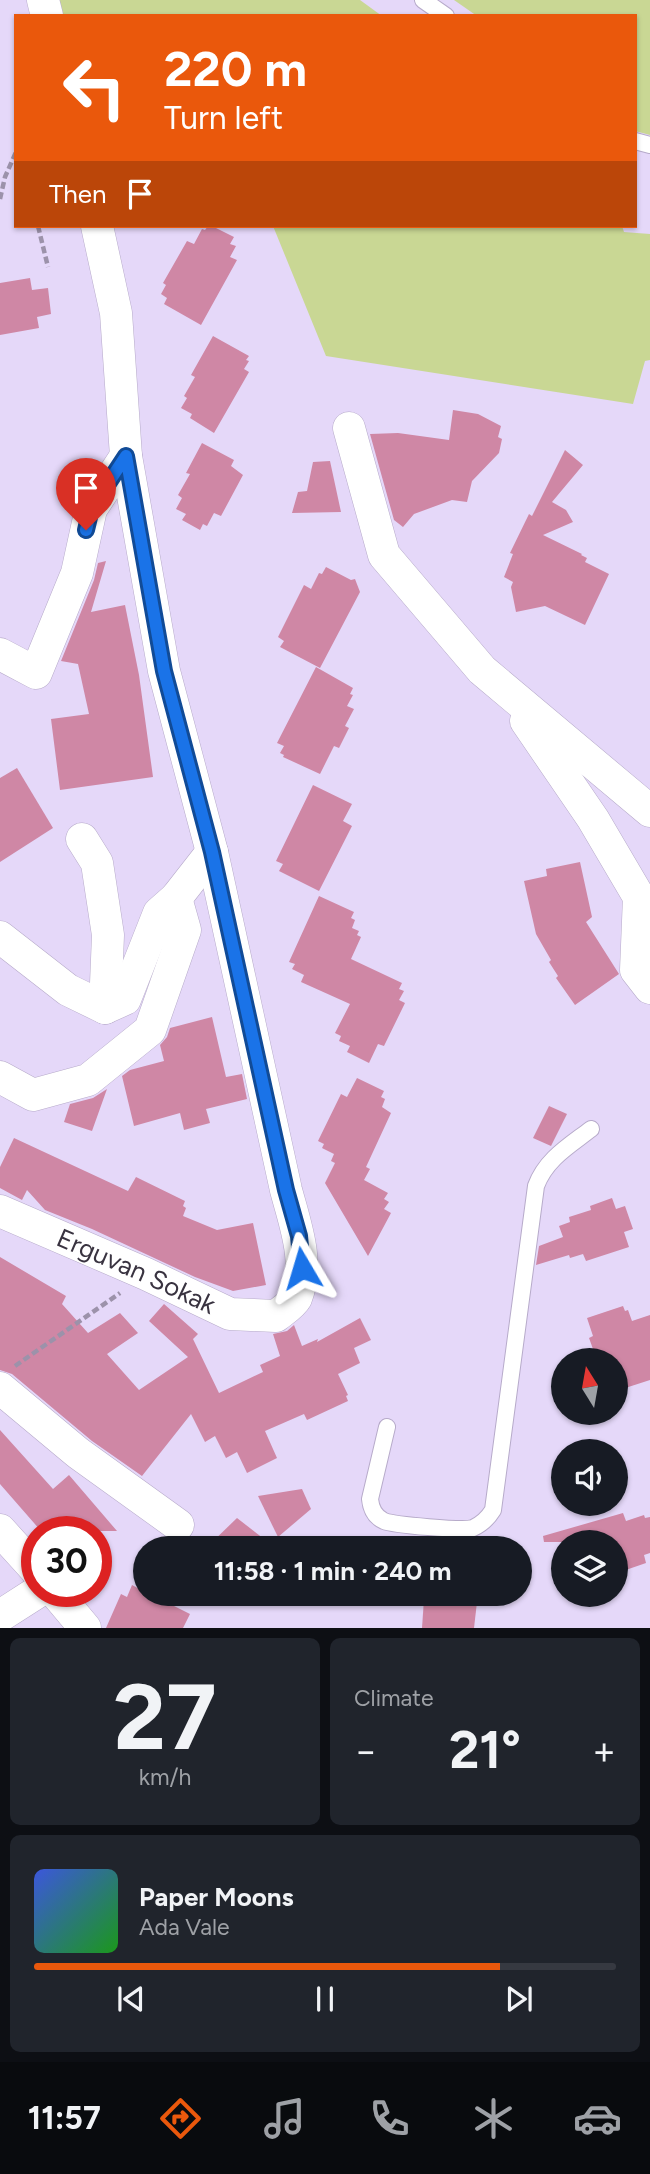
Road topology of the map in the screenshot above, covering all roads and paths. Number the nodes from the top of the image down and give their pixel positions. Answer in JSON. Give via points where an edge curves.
{"nodes":[{"id":1,"x":423,"y":0,"type":"edge"},
{"id":2,"x":443,"y":14,"type":"edge"},
{"id":3,"x":14,"y":157,"type":"edge"},
{"id":4,"x":0,"y":199,"type":"edge"},
{"id":5,"x":38,"y":228,"type":"edge"},
{"id":6,"x":97,"y":228,"type":"edge"},
{"id":7,"x":48,"y":267,"type":"dead end"},
{"id":8,"x":349,"y":428,"type":"dead end"},
{"id":9,"x":126,"y":456,"type":"junction"},
{"id":10,"x":0,"y":654,"type":"edge"},
{"id":11,"x":503,"y":688,"type":"junction"},
{"id":12,"x":650,"y":811,"type":"edge"},
{"id":13,"x":82,"y":839,"type":"dead end"},
{"id":14,"x":212,"y":852,"type":"junction"},
{"id":15,"x":176,"y":898,"type":"junction"},
{"id":16,"x":0,"y":937,"type":"edge"},
{"id":17,"x":650,"y":988,"type":"edge"},
{"id":18,"x":105,"y":1008,"type":"junction"},
{"id":19,"x":0,"y":1077,"type":"edge"},
{"id":20,"x":591,"y":1129,"type":"dead end"},
{"id":21,"x":0,"y":1211,"type":"edge"},
{"id":22,"x":146,"y":1275,"type":"junction"},
{"id":23,"x":6,"y":1378,"type":"edge"},
{"id":24,"x":387,"y":1427,"type":"dead end"},
{"id":25,"x":178,"y":1525,"type":"dead end"},
{"id":26,"x":0,"y":1530,"type":"edge"},
{"id":27,"x":21,"y":1553,"type":"edge"},
{"id":28,"x":21,"y":1603,"type":"edge"},
{"id":29,"x":67,"y":1607,"type":"edge"},
{"id":30,"x":0,"y":1616,"type":"edge"},
{"id":31,"x":85,"y":1628,"type":"edge"}],
"edges":[{"from":1,"to":2,"type":"lane"},
{"from":3,"to":4,"type":"path"},
{"from":5,"to":7,"type":"path"},
{"from":6,"to":9,"type":"street","via":[[116,313]]},
{"from":8,"to":11,"type":"street","via":[[384,555],[482,670]]},
{"from":9,"to":10,"type":"street","via":[[91,509],[77,573],[36,673]]},
{"from":9,"to":14,"type":"street","via":[[164,671]]},
{"from":11,"to":12,"type":"street"},
{"from":11,"to":17,"type":"street","via":[[593,819],[639,897],[636,970]]},
{"from":13,"to":18,"type":"street","via":[[97,863],[108,935]]},
{"from":14,"to":15,"type":"street"},
{"from":14,"to":22,"type":"street","name":"Erguvan Sokak","via":[[299,1236],[302,1268],[295,1300],[276,1316],[230,1314]]},
{"from":15,"to":18,"type":"street","via":[[159,913],[125,999]]},
{"from":15,"to":19,"type":"street","via":[[185,930],[150,1030],[88,1080],[33,1095]]},
{"from":16,"to":18,"type":"street","via":[[68,990]]},
{"from":20,"to":24,"type":"lane","via":[[545,1166],[536,1186],[493,1510],[488,1518],[465,1530],[378,1517],[370,1499]]},
{"from":21,"to":22,"type":"street","name":"Erguvan Sokak"},
{"from":22,"to":23,"type":"path"},
{"from":23,"to":25,"type":"street","via":[[78,1453]]},
{"from":26,"to":27,"type":"street"},
{"from":28,"to":30,"type":"street"},
{"from":29,"to":31,"type":"street"}]}
